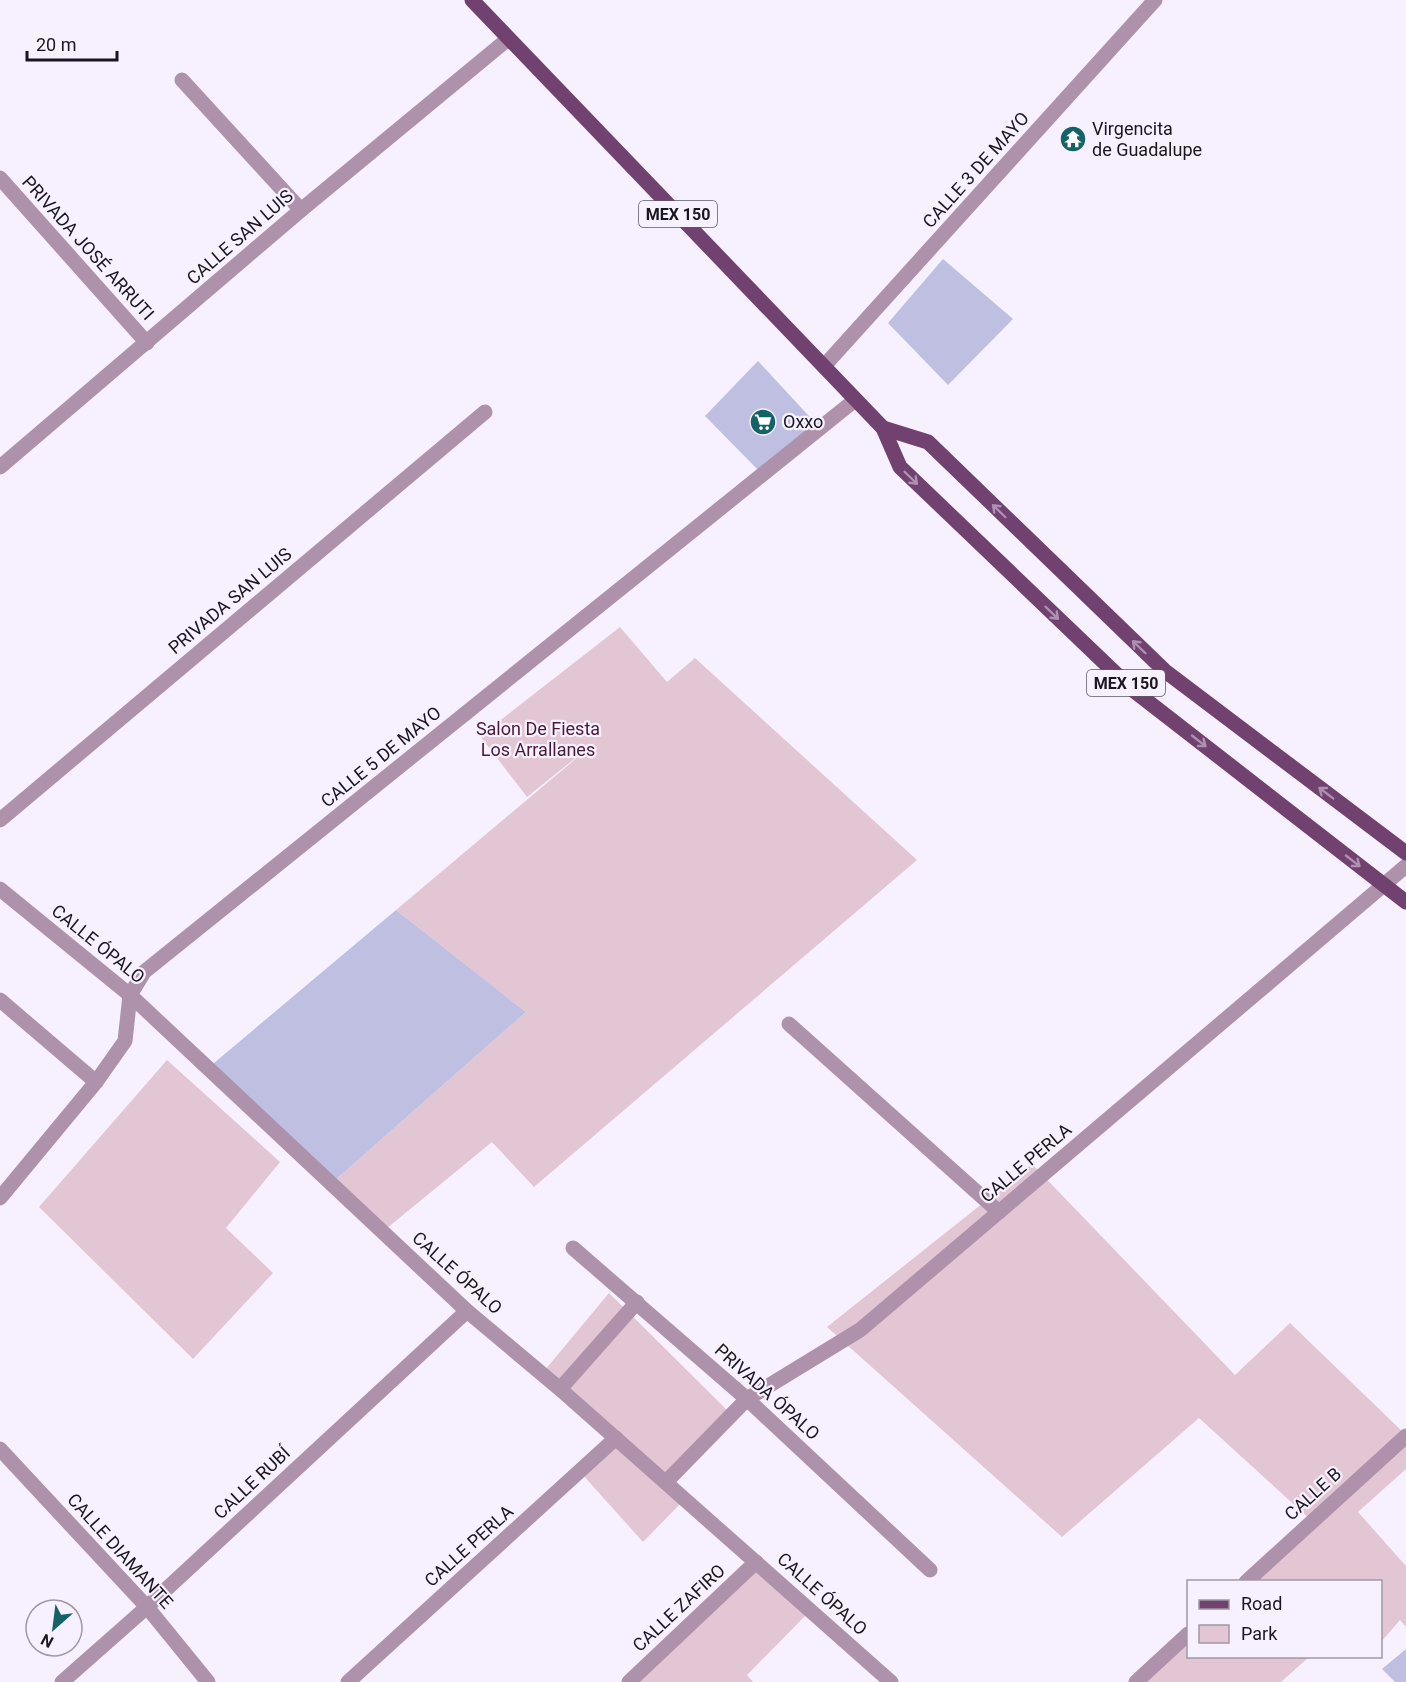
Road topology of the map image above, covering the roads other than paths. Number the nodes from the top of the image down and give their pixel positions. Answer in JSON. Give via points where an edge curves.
{"nodes":[{"id":1,"x":472,"y":0,"type":"edge"},
{"id":2,"x":1155,"y":0,"type":"edge"},
{"id":3,"x":508,"y":39,"type":"junction"},
{"id":4,"x":182,"y":80,"type":"dead end"},
{"id":5,"x":0,"y":178,"type":"edge"},
{"id":6,"x":301,"y":210,"type":"junction"},
{"id":7,"x":147,"y":343,"type":"junction"},
{"id":8,"x":825,"y":365,"type":"junction"},
{"id":9,"x":855,"y":400,"type":"junction"},
{"id":10,"x":485,"y":412,"type":"dead end"},
{"id":11,"x":883,"y":428,"type":"junction"},
{"id":12,"x":0,"y":467,"type":"edge"},
{"id":13,"x":0,"y":820,"type":"edge"},
{"id":14,"x":1406,"y":853,"type":"edge"},
{"id":15,"x":1406,"y":866,"type":"edge"},
{"id":16,"x":1384,"y":886,"type":"junction"},
{"id":17,"x":0,"y":889,"type":"edge"},
{"id":18,"x":1406,"y":902,"type":"edge"},
{"id":19,"x":130,"y":995,"type":"junction"},
{"id":20,"x":0,"y":1000,"type":"edge"},
{"id":21,"x":789,"y":1024,"type":"dead end"},
{"id":22,"x":96,"y":1082,"type":"junction"},
{"id":23,"x":0,"y":1198,"type":"edge"},
{"id":24,"x":999,"y":1212,"type":"junction"},
{"id":25,"x":573,"y":1248,"type":"dead end"},
{"id":26,"x":637,"y":1302,"type":"junction"},
{"id":27,"x":467,"y":1311,"type":"junction"},
{"id":28,"x":560,"y":1389,"type":"junction"},
{"id":29,"x":747,"y":1399,"type":"junction"},
{"id":30,"x":1406,"y":1436,"type":"edge"},
{"id":31,"x":616,"y":1438,"type":"junction"},
{"id":32,"x":0,"y":1449,"type":"edge"},
{"id":33,"x":666,"y":1482,"type":"junction"},
{"id":34,"x":756,"y":1562,"type":"junction"},
{"id":35,"x":930,"y":1570,"type":"dead end"},
{"id":36,"x":1247,"y":1580,"type":"edge"},
{"id":37,"x":147,"y":1607,"type":"junction"},
{"id":38,"x":1187,"y":1635,"type":"edge"},
{"id":39,"x":62,"y":1682,"type":"edge"},
{"id":40,"x":208,"y":1682,"type":"edge"},
{"id":41,"x":348,"y":1682,"type":"edge"},
{"id":42,"x":629,"y":1682,"type":"edge"},
{"id":43,"x":891,"y":1682,"type":"edge"},
{"id":44,"x":1136,"y":1682,"type":"edge"}],
"edges":[{"from":1,"to":3,"type":"main road","number":"MEX 150"},
{"from":2,"to":8,"type":"street","name":"CALLE 3 DE MAYO"},
{"from":3,"to":6,"type":"street","name":"CALLE SAN LUIS"},
{"from":3,"to":8,"type":"main road","number":"MEX 150"},
{"from":4,"to":6,"type":"street"},
{"from":5,"to":7,"type":"street","name":"PRIVADA JOSÉ ARRUTI"},
{"from":6,"to":7,"type":"street","name":"CALLE SAN LUIS"},
{"from":7,"to":12,"type":"street","name":"CALLE SAN LUIS"},
{"from":8,"to":9,"type":"main road","number":"MEX 150"},
{"from":9,"to":11,"type":"main road","number":"MEX 150"},
{"from":9,"to":19,"type":"street","name":"CALLE 5 DE MAYO","via":[[144,972]]},
{"from":10,"to":13,"type":"street","name":"PRIVADA SAN LUIS"},
{"from":14,"to":11,"type":"main road","number":"MEX 150","one_way":true,"via":[[1165,671],[928,442]]},
{"from":11,"to":16,"type":"main road","number":"MEX 150","one_way":true,"via":[[900,468],[1133,690]]},
{"from":15,"to":16,"type":"street","name":"CALLE PERLA"},
{"from":16,"to":18,"type":"main road","number":"MEX 150"},
{"from":16,"to":24,"type":"street","name":"CALLE PERLA"},
{"from":17,"to":19,"type":"street","name":"CALLE ÓPALO"},
{"from":19,"to":22,"type":"street","name":"CALLE 5 DE MAYO","via":[[125,1041]]},
{"from":19,"to":27,"type":"street","name":"CALLE ÓPALO"},
{"from":20,"to":22,"type":"street"},
{"from":21,"to":24,"type":"street"},
{"from":22,"to":23,"type":"street","name":"CALLE 5 DE MAYO"},
{"from":24,"to":29,"type":"street","name":"CALLE PERLA","via":[[860,1329]]},
{"from":25,"to":26,"type":"street","name":"PRIVADA ÓPALO"},
{"from":26,"to":28,"type":"street"},
{"from":26,"to":29,"type":"street","name":"PRIVADA ÓPALO"},
{"from":27,"to":28,"type":"street","name":"CALLE ÓPALO"},
{"from":27,"to":37,"type":"street","name":"CALLE RUBÍ"},
{"from":28,"to":31,"type":"street","name":"CALLE ÓPALO"},
{"from":29,"to":33,"type":"street","name":"CALLE PERLA"},
{"from":29,"to":35,"type":"street","name":"PRIVADA ÓPALO"},
{"from":30,"to":36,"type":"street","name":"CALLE B"},
{"from":31,"to":33,"type":"street","name":"CALLE ÓPALO"},
{"from":31,"to":41,"type":"street","name":"CALLE PERLA"},
{"from":32,"to":37,"type":"street","name":"CALLE DIAMANTE"},
{"from":33,"to":34,"type":"street","name":"CALLE ÓPALO"},
{"from":34,"to":42,"type":"street","name":"CALLE ZAFIRO"},
{"from":34,"to":43,"type":"street","name":"CALLE ÓPALO"},
{"from":37,"to":39,"type":"street","name":"CALLE RUBÍ"},
{"from":37,"to":40,"type":"street","name":"CALLE DIAMANTE"},
{"from":38,"to":44,"type":"street"}]}
